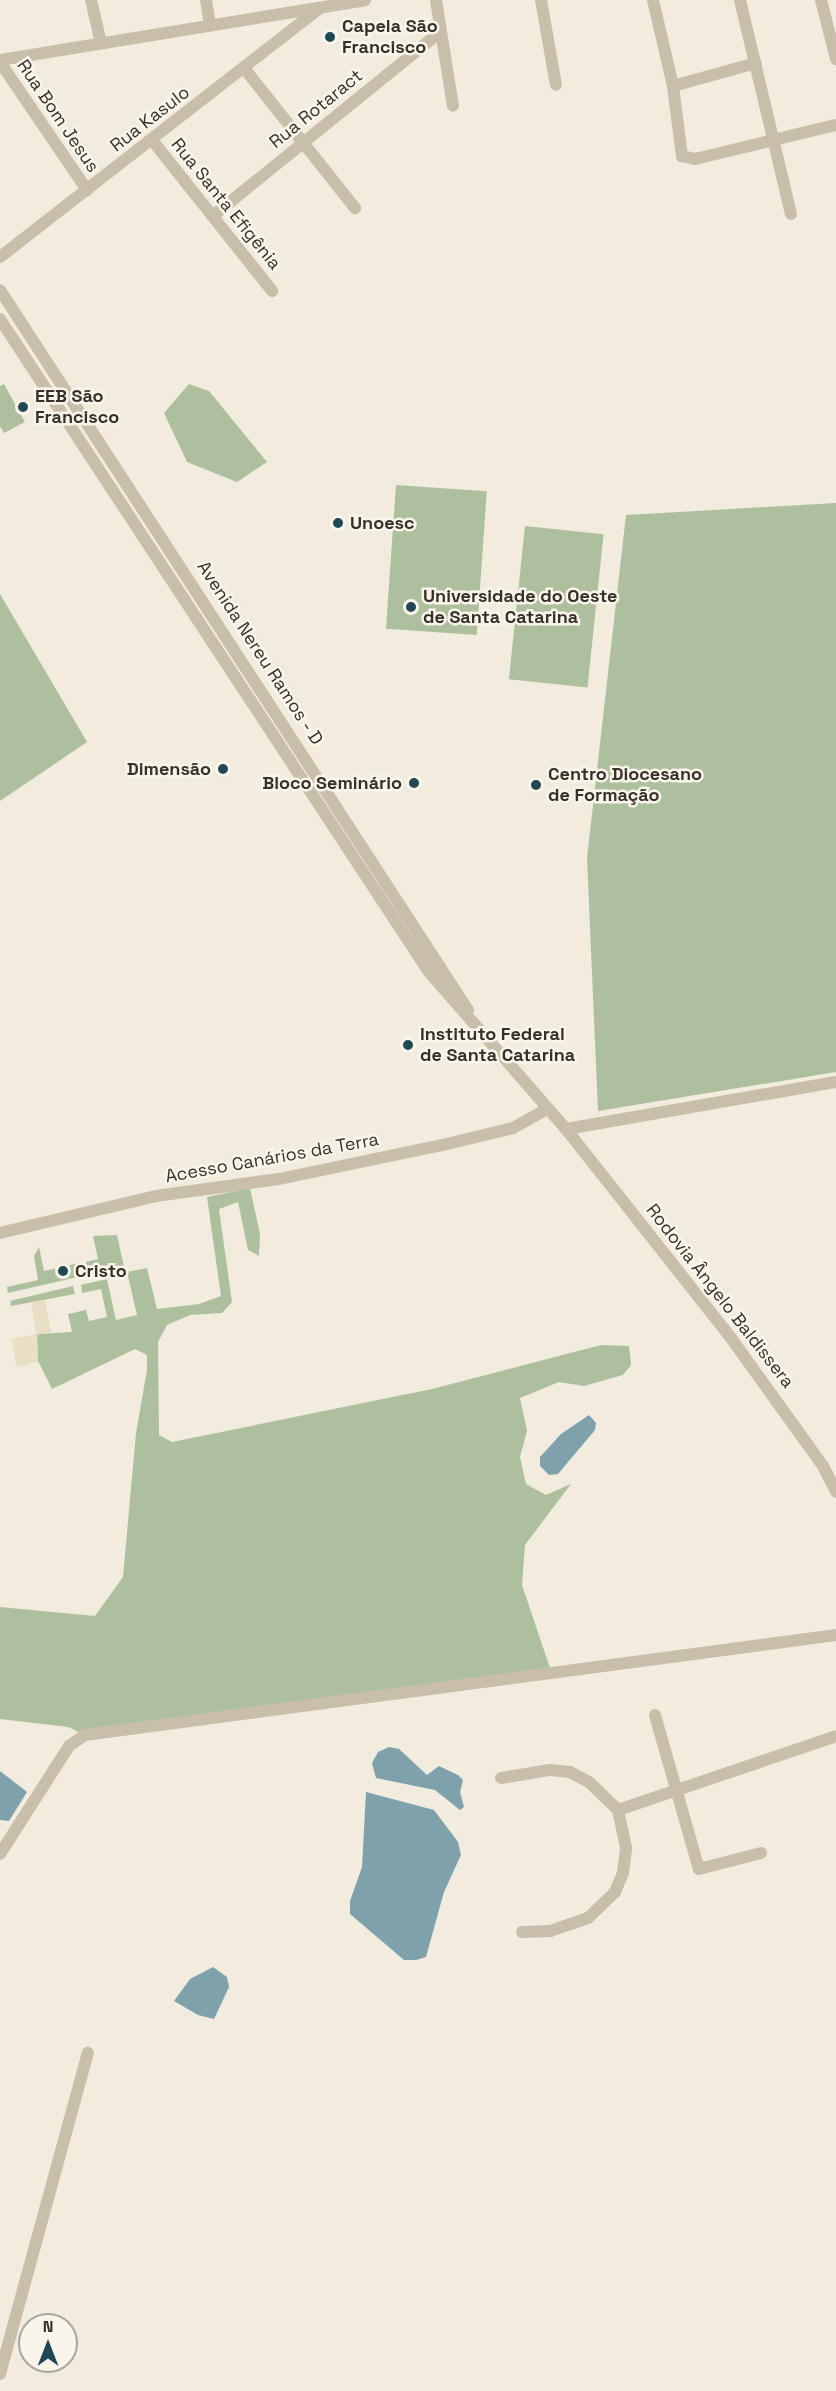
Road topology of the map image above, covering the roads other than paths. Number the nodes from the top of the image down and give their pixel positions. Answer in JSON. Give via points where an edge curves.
{"nodes":[{"id":1,"x":91,"y":0,"type":"edge"},
{"id":2,"x":206,"y":0,"type":"edge"},
{"id":3,"x":365,"y":0,"type":"edge"},
{"id":4,"x":436,"y":0,"type":"edge"},
{"id":5,"x":541,"y":0,"type":"edge"},
{"id":6,"x":653,"y":0,"type":"edge"},
{"id":7,"x":740,"y":0,"type":"edge"},
{"id":8,"x":821,"y":0,"type":"edge"},
{"id":9,"x":320,"y":4,"type":"edge"},
{"id":10,"x":210,"y":26,"type":"junction"},
{"id":11,"x":441,"y":31,"type":"junction"},
{"id":12,"x":101,"y":44,"type":"junction"},
{"id":13,"x":836,"y":59,"type":"edge"},
{"id":14,"x":0,"y":61,"type":"edge"},
{"id":15,"x":756,"y":63,"type":"junction"},
{"id":16,"x":244,"y":68,"type":"junction"},
{"id":17,"x":556,"y":85,"type":"dead end"},
{"id":18,"x":673,"y":86,"type":"junction"},
{"id":19,"x":453,"y":106,"type":"dead end"},
{"id":20,"x":836,"y":125,"type":"edge"},
{"id":21,"x":152,"y":140,"type":"junction"},
{"id":22,"x":775,"y":140,"type":"junction"},
{"id":23,"x":303,"y":143,"type":"junction"},
{"id":24,"x":87,"y":190,"type":"junction"},
{"id":25,"x":355,"y":208,"type":"dead end"},
{"id":26,"x":791,"y":214,"type":"dead end"},
{"id":27,"x":214,"y":215,"type":"junction"},
{"id":28,"x":0,"y":256,"type":"edge"},
{"id":29,"x":0,"y":290,"type":"edge"},
{"id":30,"x":272,"y":291,"type":"dead end"},
{"id":31,"x":0,"y":319,"type":"edge"},
{"id":32,"x":217,"y":621,"type":"junction"},
{"id":33,"x":204,"y":630,"type":"junction"},
{"id":34,"x":485,"y":1039,"type":"junction"},
{"id":35,"x":836,"y":1082,"type":"edge"},
{"id":36,"x":546,"y":1110,"type":"junction"},
{"id":37,"x":566,"y":1129,"type":"junction"},
{"id":38,"x":0,"y":1233,"type":"edge"},
{"id":39,"x":836,"y":1492,"type":"edge"},
{"id":40,"x":836,"y":1635,"type":"edge"},
{"id":41,"x":655,"y":1715,"type":"dead end"},
{"id":42,"x":836,"y":1736,"type":"edge"},
{"id":43,"x":501,"y":1778,"type":"dead end"},
{"id":44,"x":675,"y":1793,"type":"junction"},
{"id":45,"x":618,"y":1810,"type":"junction"},
{"id":46,"x":761,"y":1853,"type":"dead end"},
{"id":47,"x":0,"y":1854,"type":"edge"},
{"id":48,"x":522,"y":1932,"type":"dead end"},
{"id":49,"x":88,"y":2053,"type":"dead end"},
{"id":50,"x":0,"y":2374,"type":"edge"}],
"edges":[{"from":1,"to":12,"type":"street"},
{"from":2,"to":10,"type":"street"},
{"from":3,"to":9,"type":"street"},
{"from":4,"to":11,"type":"street"},
{"from":5,"to":17,"type":"street"},
{"from":6,"to":18,"type":"street"},
{"from":7,"to":15,"type":"street"},
{"from":8,"to":13,"type":"street"},
{"from":9,"to":10,"type":"street"},
{"from":9,"to":16,"type":"street","name":"Rua Kasulo"},
{"from":10,"to":12,"type":"street"},
{"from":11,"to":19,"type":"street"},
{"from":11,"to":23,"type":"street","name":"Rua Rotaract"},
{"from":12,"to":14,"type":"street"},
{"from":14,"to":24,"type":"street","name":"Rua Bom Jesus"},
{"from":15,"to":18,"type":"street"},
{"from":15,"to":22,"type":"street"},
{"from":16,"to":21,"type":"street","name":"Rua Kasulo"},
{"from":16,"to":23,"type":"street"},
{"from":18,"to":22,"type":"street","via":[[681,156],[694,159]]},
{"from":20,"to":22,"type":"street"},
{"from":21,"to":24,"type":"street","name":"Rua Kasulo"},
{"from":21,"to":27,"type":"street","name":"Rua Santa Efigênia"},
{"from":22,"to":26,"type":"street"},
{"from":23,"to":25,"type":"street"},
{"from":23,"to":27,"type":"street","name":"Rua Rotaract"},
{"from":24,"to":28,"type":"street","name":"Rua Kasulo"},
{"from":27,"to":30,"type":"street","name":"Rua Santa Efigênia"},
{"from":29,"to":32,"type":"street","name":"Avenida Nereu Ramos - D"},
{"from":31,"to":33,"type":"street","name":"Avenida Nereu Ramos - D"},
{"from":32,"to":33,"type":"street"},
{"from":32,"to":34,"type":"street","name":"Avenida Nereu Ramos - D","via":[[441,964]]},
{"from":33,"to":34,"type":"street","name":"Avenida Nereu Ramos - D","via":[[429,972]]},
{"from":34,"to":36,"type":"street","name":"Avenida Nereu Ramos - D"},
{"from":35,"to":37,"type":"street"},
{"from":36,"to":37,"type":"street","name":"Avenida Nereu Ramos - D"},
{"from":36,"to":38,"type":"street","name":"Acesso Canários da Terra","via":[[513,1128],[451,1143],[279,1179],[156,1196]]},
{"from":37,"to":39,"type":"street","name":"Rodovia Ângelo Baldissera","via":[[772,1392]]},
{"from":40,"to":47,"type":"street","via":[[85,1735],[69,1746]]},
{"from":41,"to":44,"type":"street"},
{"from":42,"to":44,"type":"street"},
{"from":43,"to":45,"type":"street","via":[[550,1770],[570,1772],[589,1782]]},
{"from":44,"to":45,"type":"street"},
{"from":44,"to":46,"type":"street","via":[[699,1869]]},
{"from":45,"to":48,"type":"street","via":[[626,1849],[623,1873],[615,1892],[588,1918],[570,1927]]},
{"from":49,"to":50,"type":"street"}]}
